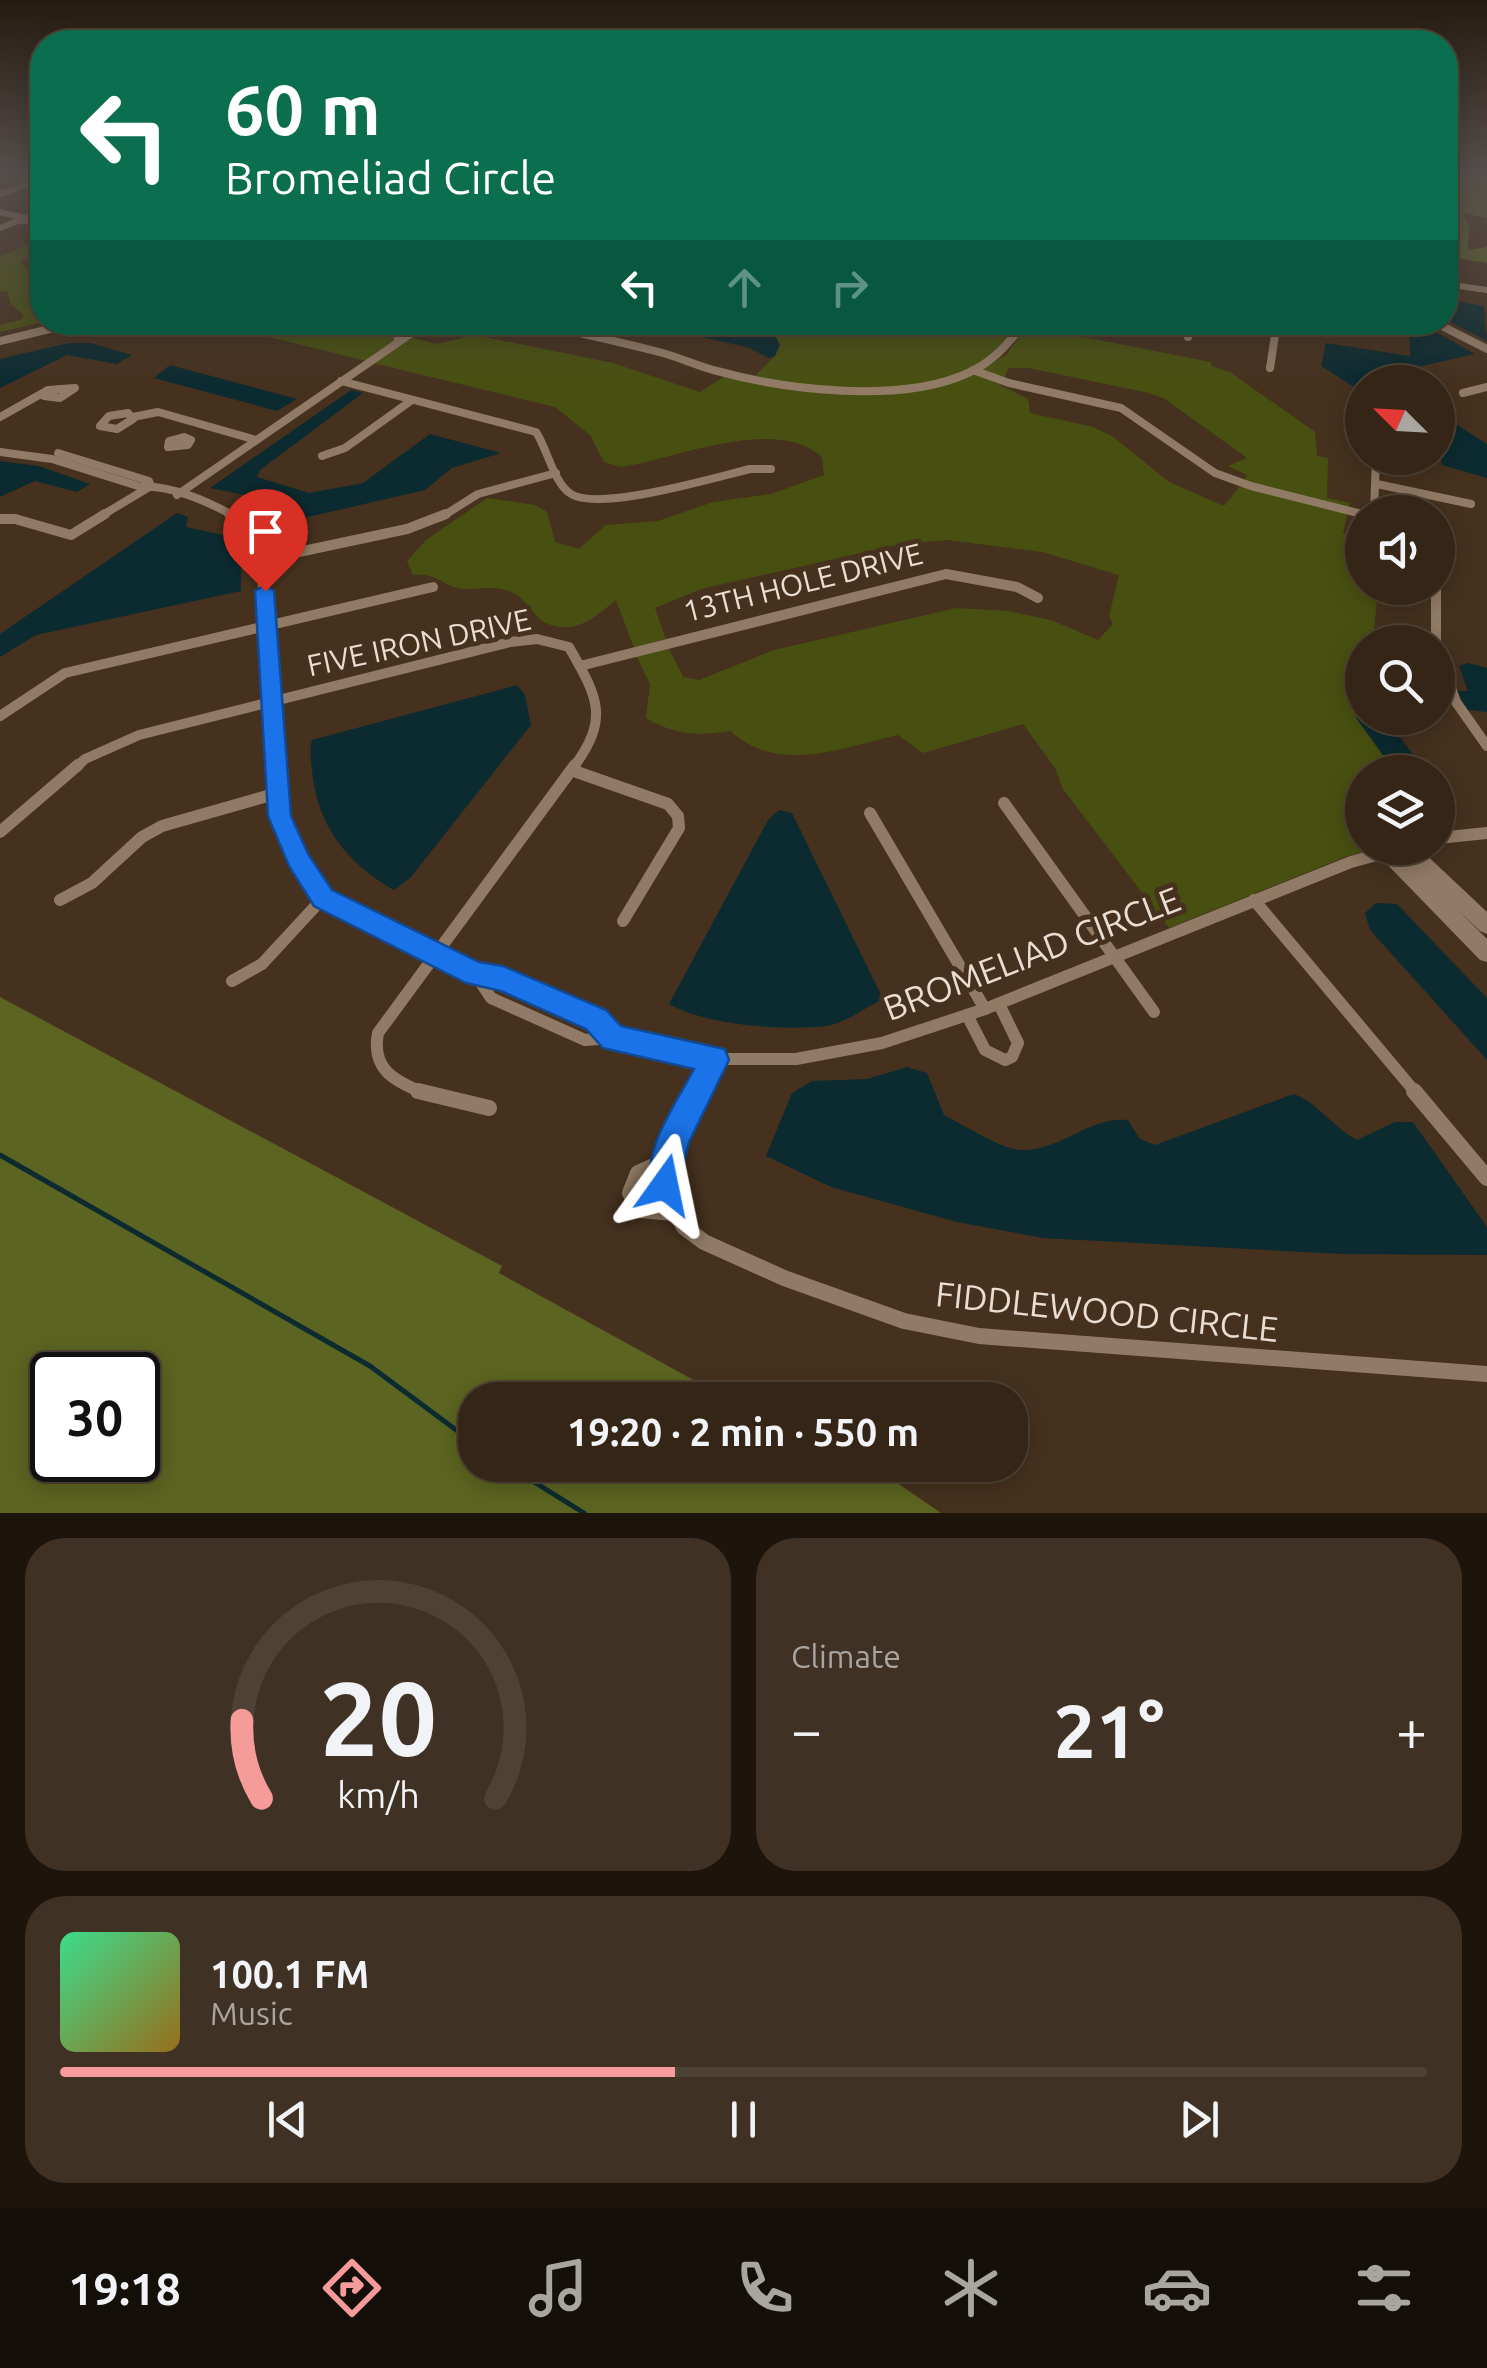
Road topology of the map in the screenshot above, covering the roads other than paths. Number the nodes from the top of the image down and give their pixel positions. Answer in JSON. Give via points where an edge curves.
{"nodes":[{"id":1,"x":1458,"y":286,"type":"edge"},
{"id":2,"x":1487,"y":290,"type":"edge"},
{"id":3,"x":30,"y":334,"type":"edge"},
{"id":4,"x":1458,"y":334,"type":"edge"},
{"id":5,"x":411,"y":335,"type":"edge"},
{"id":6,"x":585,"y":335,"type":"edge"},
{"id":7,"x":1016,"y":335,"type":"edge"},
{"id":8,"x":1275,"y":335,"type":"edge"},
{"id":9,"x":0,"y":341,"type":"edge"},
{"id":10,"x":1487,"y":349,"type":"edge"},
{"id":11,"x":1270,"y":368,"type":"dead end"},
{"id":12,"x":973,"y":370,"type":"junction"},
{"id":13,"x":341,"y":381,"type":"junction"},
{"id":14,"x":1487,"y":387,"type":"edge"},
{"id":15,"x":1464,"y":392,"type":"dead end"},
{"id":16,"x":44,"y":396,"type":"dead end"},
{"id":17,"x":412,"y":400,"type":"junction"},
{"id":18,"x":133,"y":416,"type":"dead end"},
{"id":19,"x":0,"y":417,"type":"edge"},
{"id":20,"x":205,"y":426,"type":"junction"},
{"id":21,"x":188,"y":437,"type":"dead end"},
{"id":22,"x":256,"y":440,"type":"junction"},
{"id":23,"x":0,"y":449,"type":"edge"},
{"id":24,"x":322,"y":456,"type":"dead end"},
{"id":25,"x":771,"y":470,"type":"dead end"},
{"id":26,"x":556,"y":473,"type":"junction"},
{"id":27,"x":1377,"y":475,"type":"edge"},
{"id":28,"x":1377,"y":484,"type":"junction"},
{"id":29,"x":151,"y":486,"type":"junction"},
{"id":30,"x":178,"y":495,"type":"junction"},
{"id":31,"x":1376,"y":495,"type":"edge"},
{"id":32,"x":1471,"y":504,"type":"dead end"},
{"id":33,"x":1345,"y":510,"type":"edge"},
{"id":34,"x":0,"y":520,"type":"edge"},
{"id":35,"x":261,"y":560,"type":"junction"},
{"id":36,"x":433,"y":587,"type":"dead end"},
{"id":37,"x":1038,"y":598,"type":"dead end"},
{"id":38,"x":268,"y":622,"type":"junction"},
{"id":39,"x":580,"y":666,"type":"junction"},
{"id":40,"x":1455,"y":696,"type":"edge"},
{"id":41,"x":272,"y":702,"type":"junction"},
{"id":42,"x":0,"y":716,"type":"edge"},
{"id":43,"x":1487,"y":746,"type":"edge"},
{"id":44,"x":574,"y":771,"type":"junction"},
{"id":45,"x":278,"y":793,"type":"junction"},
{"id":46,"x":1004,"y":803,"type":"dead end"},
{"id":47,"x":870,"y":813,"type":"dead end"},
{"id":48,"x":0,"y":832,"type":"edge"},
{"id":49,"x":1487,"y":832,"type":"edge"},
{"id":50,"x":1455,"y":836,"type":"edge"},
{"id":51,"x":1345,"y":864,"type":"edge"},
{"id":52,"x":1413,"y":865,"type":"edge"},
{"id":53,"x":1418,"y":865,"type":"edge"},
{"id":54,"x":323,"y":898,"type":"junction"},
{"id":55,"x":60,"y":900,"type":"dead end"},
{"id":56,"x":1254,"y":900,"type":"junction"},
{"id":57,"x":623,"y":922,"type":"dead end"},
{"id":58,"x":1487,"y":925,"type":"edge"},
{"id":59,"x":1487,"y":953,"type":"edge"},
{"id":60,"x":437,"y":954,"type":"junction"},
{"id":61,"x":1114,"y":959,"type":"junction"},
{"id":62,"x":476,"y":974,"type":"junction"},
{"id":63,"x":232,"y":981,"type":"dead end"},
{"id":64,"x":992,"y":1006,"type":"junction"},
{"id":65,"x":1154,"y":1012,"type":"dead end"},
{"id":66,"x":967,"y":1015,"type":"junction"},
{"id":67,"x":613,"y":1038,"type":"junction"},
{"id":68,"x":714,"y":1060,"type":"junction"},
{"id":69,"x":489,"y":1108,"type":"dead end"},
{"id":70,"x":667,"y":1160,"type":"junction"},
{"id":71,"x":1487,"y":1178,"type":"edge"},
{"id":72,"x":674,"y":1213,"type":"junction"},
{"id":73,"x":1487,"y":1374,"type":"edge"}],
"edges":[{"from":1,"to":2,"type":"street"},
{"from":3,"to":9,"type":"street"},
{"from":4,"to":10,"type":"street"},
{"from":5,"to":13,"type":"street"},
{"from":6,"to":12,"type":"street","via":[[788,386],[906,388]]},
{"from":7,"to":12,"type":"street","via":[[1002,354]]},
{"from":8,"to":11,"type":"street"},
{"from":12,"to":33,"type":"street","via":[[1138,415],[1200,464],[1234,481]]},
{"from":13,"to":17,"type":"street"},
{"from":13,"to":22,"type":"street"},
{"from":14,"to":15,"type":"street"},
{"from":16,"to":19,"type":"street"},
{"from":17,"to":24,"type":"street","via":[[345,448]]},
{"from":17,"to":26,"type":"street","via":[[536,432]]},
{"from":18,"to":20,"type":"street","via":[[158,412]]},
{"from":20,"to":21,"type":"street"},
{"from":20,"to":22,"type":"street"},
{"from":22,"to":30,"type":"street"},
{"from":23,"to":29,"type":"street"},
{"from":25,"to":26,"type":"street","via":[[592,503],[569,493]]},
{"from":26,"to":35,"type":"street","via":[[490,489],[406,530]]},
{"from":27,"to":28,"type":"street"},
{"from":28,"to":31,"type":"street"},
{"from":28,"to":32,"type":"street"},
{"from":29,"to":30,"type":"street"},
{"from":29,"to":34,"type":"street","via":[[71,536]]},
{"from":30,"to":35,"type":"street","via":[[239,518],[254,535]]},
{"from":35,"to":38,"type":"street"},
{"from":36,"to":38,"type":"street"},
{"from":37,"to":39,"type":"street","name":"13TH HOLE DRIVE","via":[[946,574]]},
{"from":38,"to":41,"type":"street"},
{"from":38,"to":42,"type":"street","via":[[64,673]]},
{"from":39,"to":41,"type":"street","name":"FIVE IRON DRIVE","via":[[569,648],[538,638]]},
{"from":39,"to":44,"type":"street","via":[[600,728]]},
{"from":40,"to":43,"type":"street"},
{"from":41,"to":45,"type":"street"},
{"from":41,"to":48,"type":"street","name":"FIVE IRON DRIVE","via":[[110,746],[84,759]]},
{"from":44,"to":57,"type":"street","via":[[668,804],[678,816],[679,828]]},
{"from":44,"to":60,"type":"street"},
{"from":45,"to":54,"type":"street","via":[[298,859]]},
{"from":45,"to":55,"type":"street","via":[[162,826],[92,883]]},
{"from":46,"to":61,"type":"street"},
{"from":47,"to":64,"type":"street"},
{"from":49,"to":50,"type":"street"},
{"from":51,"to":56,"type":"street","name":"BROMELIAD CIRCLE"},
{"from":52,"to":59,"type":"street"},
{"from":53,"to":58,"type":"street"},
{"from":54,"to":60,"type":"street","name":"BROMELIAD CIRCLE"},
{"from":54,"to":63,"type":"street","via":[[262,964]]},
{"from":56,"to":61,"type":"street","name":"BROMELIAD CIRCLE"},
{"from":56,"to":71,"type":"street"},
{"from":60,"to":62,"type":"street","name":"BROMELIAD CIRCLE"},
{"from":60,"to":69,"type":"street","via":[[378,1033],[375,1062],[453,1105]]},
{"from":61,"to":64,"type":"street","name":"BROMELIAD CIRCLE"},
{"from":61,"to":65,"type":"street"},
{"from":62,"to":67,"type":"street","name":"BROMELIAD CIRCLE","via":[[503,978],[596,1020]]},
{"from":62,"to":67,"type":"street","name":"BROMELIAD CIRCLE","via":[[491,998],[585,1040]]},
{"from":64,"to":66,"type":"street","name":"BROMELIAD CIRCLE"},
{"from":64,"to":66,"type":"street","via":[[1018,1043],[1005,1060],[990,1056]]},
{"from":66,"to":68,"type":"street","name":"BROMELIAD CIRCLE","via":[[882,1043],[796,1060]]},
{"from":67,"to":68,"type":"street","name":"BROMELIAD CIRCLE"},
{"from":68,"to":70,"type":"street"},
{"from":70,"to":72,"type":"street","via":[[665,1185]]},
{"from":70,"to":72,"type":"street","name":"FIDDLEWOOD CIRCLE","via":[[638,1173],[630,1193],[640,1210]]},
{"from":72,"to":73,"type":"street","name":"FIDDLEWOOD CIRCLE","via":[[704,1242],[784,1278],[904,1321],[979,1336]]}]}
